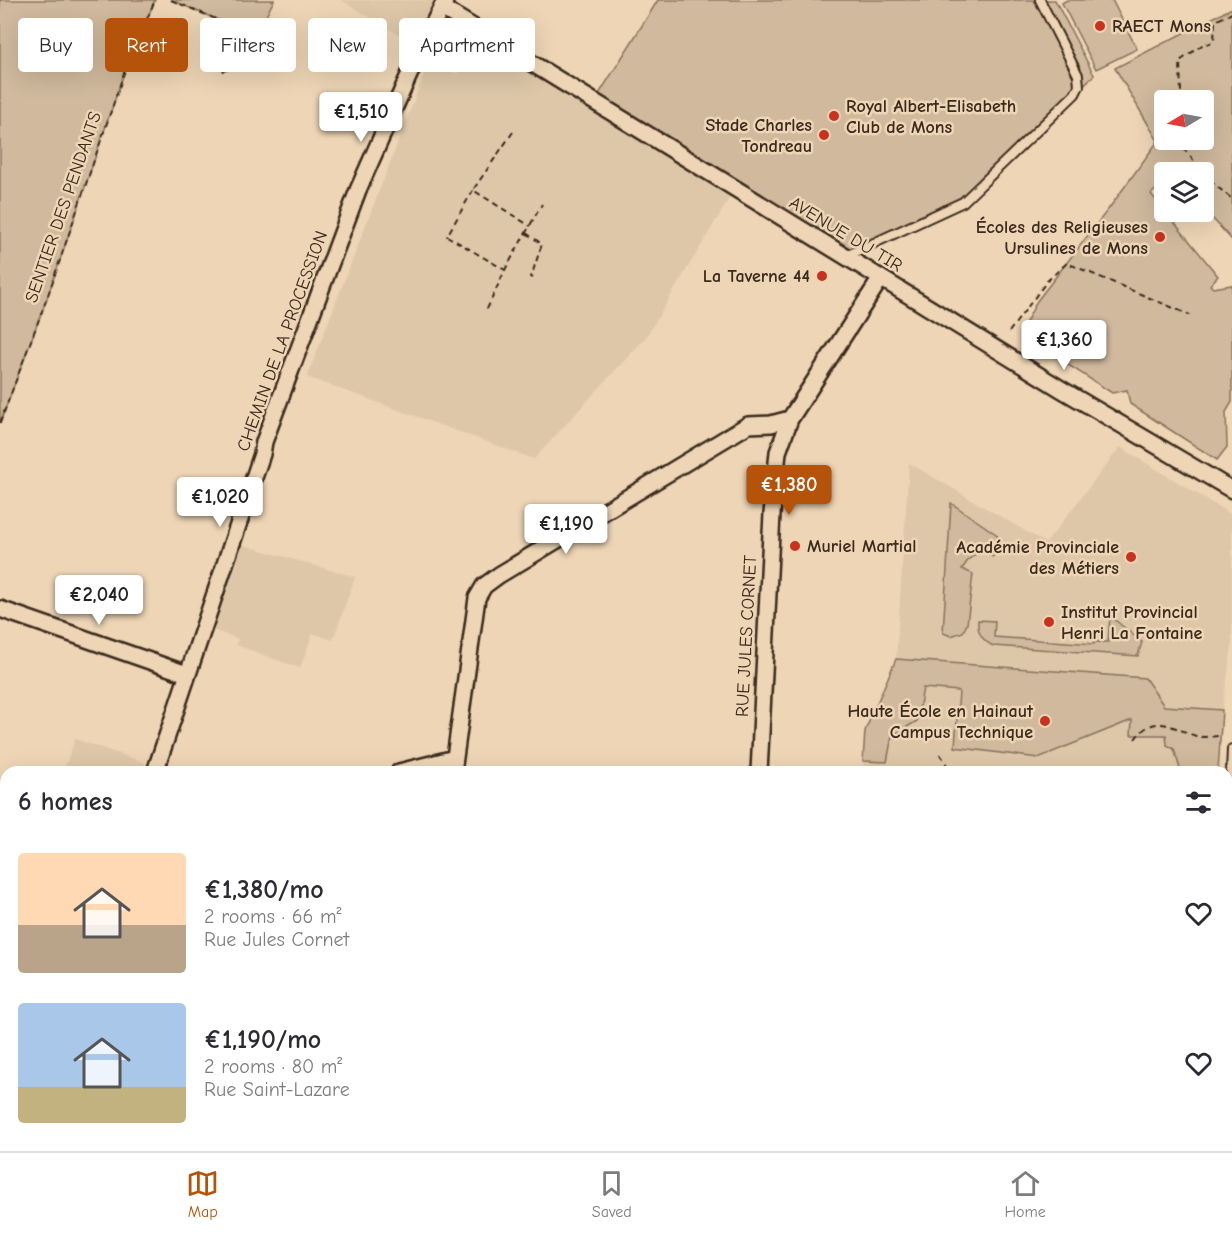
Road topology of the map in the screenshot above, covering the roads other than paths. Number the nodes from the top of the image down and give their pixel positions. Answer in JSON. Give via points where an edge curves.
{"nodes":[{"id":1,"x":1040,"y":0,"type":"edge"},
{"id":2,"x":444,"y":4,"type":"edge"},
{"id":3,"x":844,"y":256,"type":"junction"},
{"id":4,"x":881,"y":278,"type":"junction"},
{"id":5,"x":790,"y":419,"type":"junction"},
{"id":6,"x":1232,"y":490,"type":"edge"},
{"id":7,"x":0,"y":609,"type":"edge"},
{"id":8,"x":188,"y":674,"type":"junction"},
{"id":9,"x":1232,"y":749,"type":"edge"},
{"id":10,"x":454,"y":765,"type":"edge"},
{"id":11,"x":157,"y":766,"type":"edge"},
{"id":12,"x":759,"y":766,"type":"edge"},
{"id":13,"x":1231,"y":766,"type":"edge"}],
"edges":[{"from":1,"to":3,"type":"lane","via":[[1078,75],[1075,94],[963,202]]},
{"from":2,"to":3,"type":"street","name":"AVENUE DU TIR"},
{"from":2,"to":8,"type":"street","name":"CHEMIN DE LA PROCESSION","via":[[358,189],[328,266],[264,442]]},
{"from":3,"to":4,"type":"street","name":"AVENUE DU TIR"},
{"from":4,"to":5,"type":"street","name":"RUE JULES CORNET"},
{"from":4,"to":6,"type":"street","name":"AVENUE DU TIR"},
{"from":5,"to":10,"type":"street","via":[[748,425],[484,586],[477,598]]},
{"from":5,"to":12,"type":"street","name":"RUE JULES CORNET","via":[[778,452],[773,504]]},
{"from":7,"to":8,"type":"street"},
{"from":8,"to":11,"type":"street","name":"CHEMIN DE LA PROCESSION"},
{"from":9,"to":13,"type":"lane"}]}
